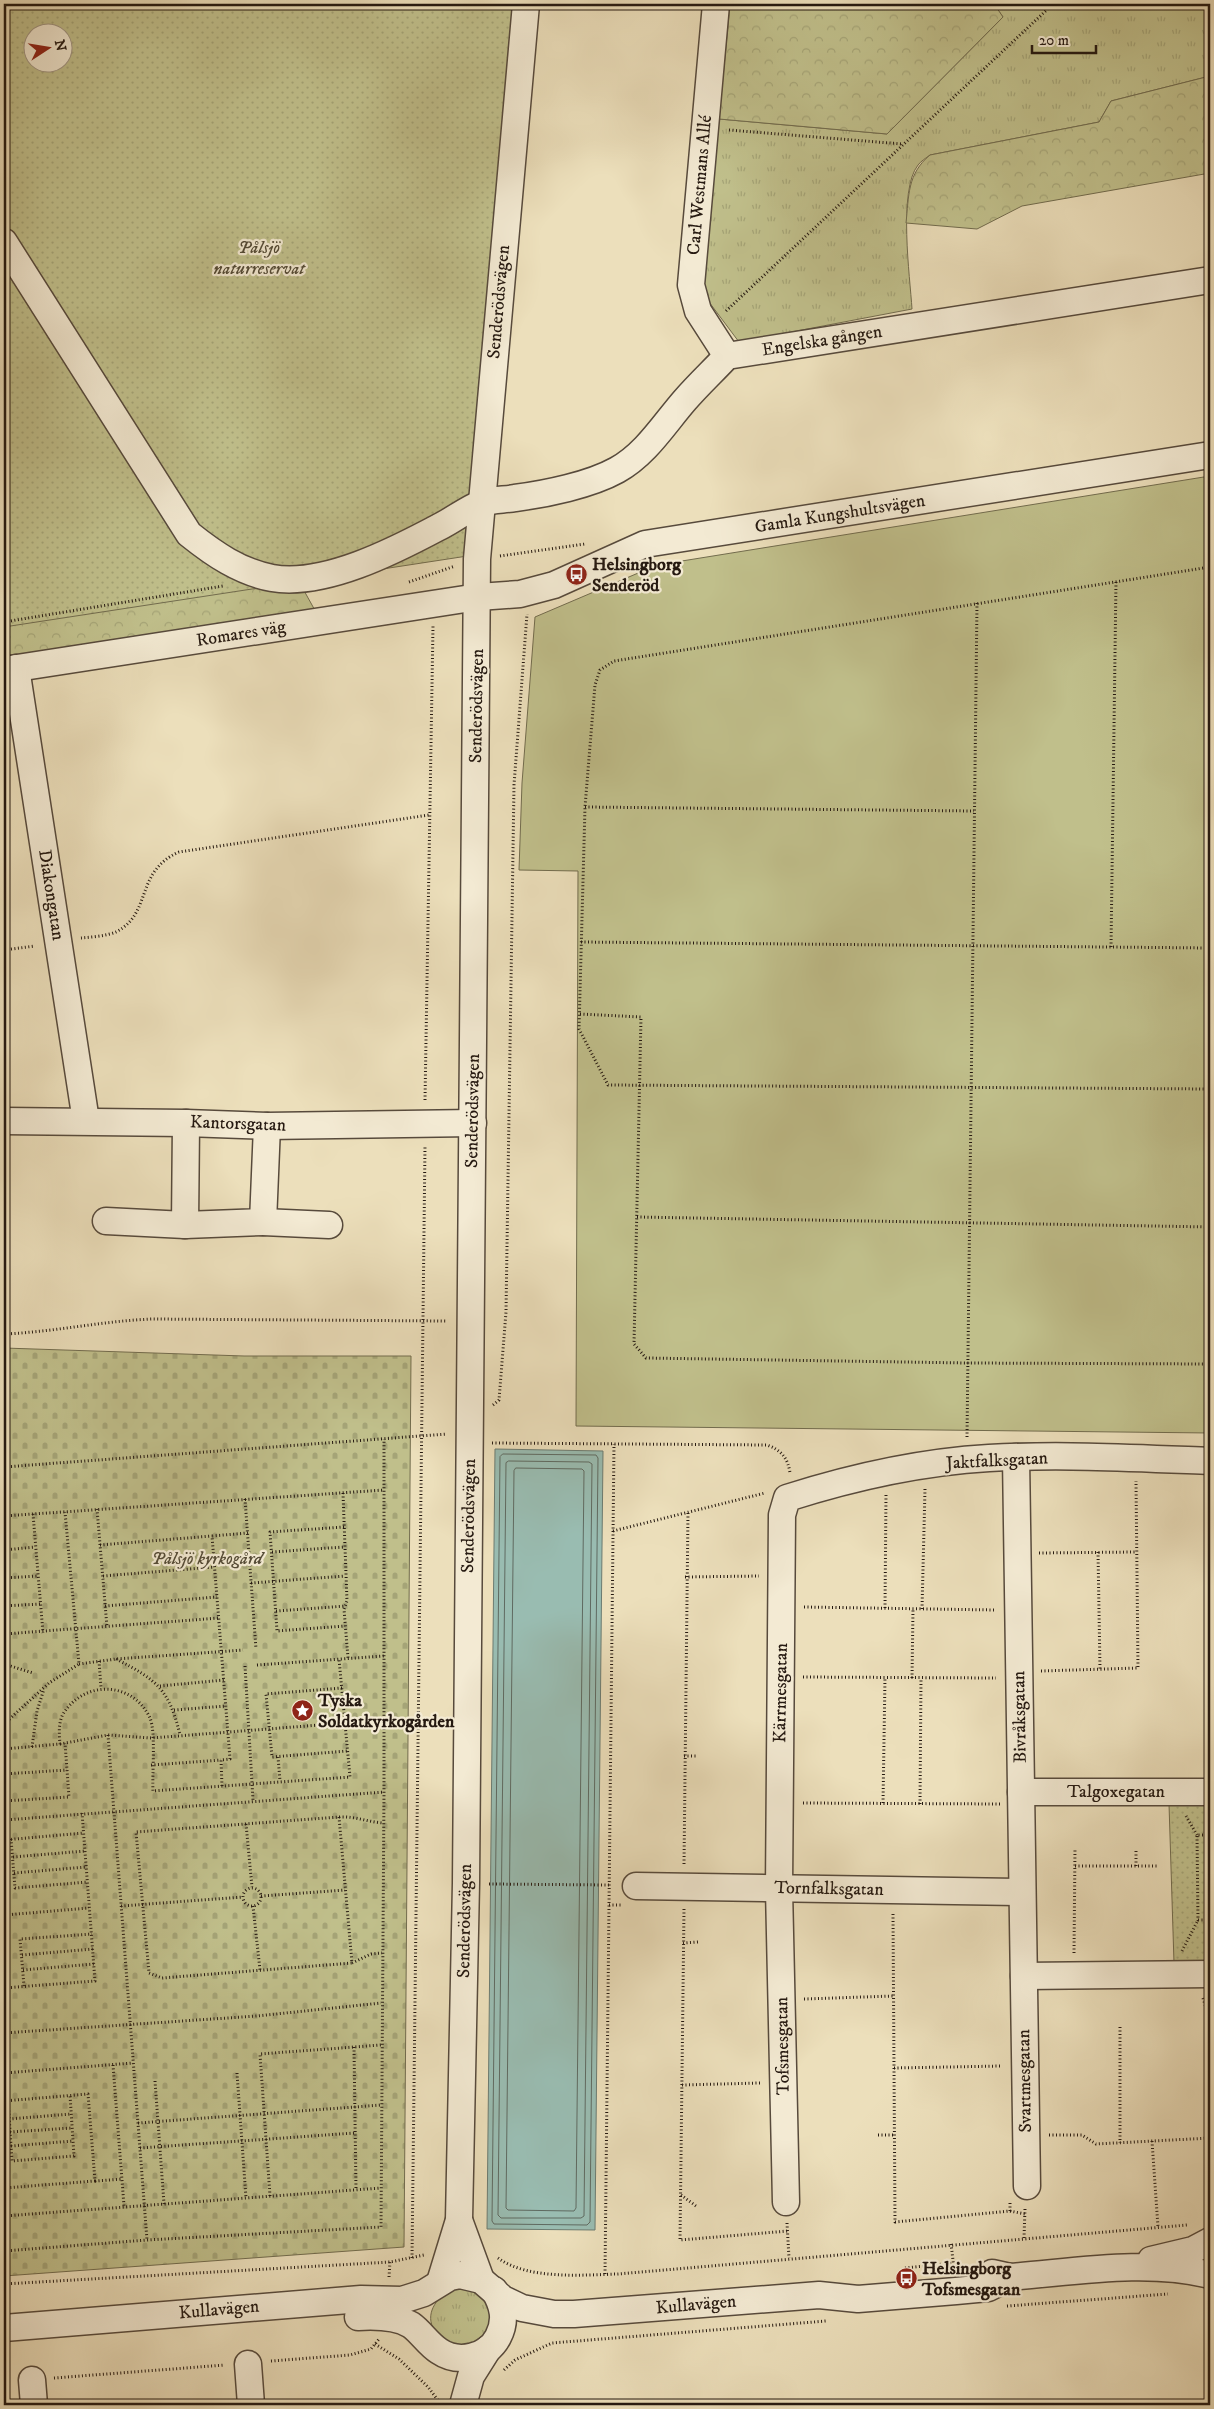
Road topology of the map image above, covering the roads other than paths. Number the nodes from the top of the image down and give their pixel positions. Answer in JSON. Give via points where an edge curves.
{"nodes":[{"id":1,"x":526,"y":4,"type":"edge"},
{"id":2,"x":716,"y":4,"type":"edge"},
{"id":3,"x":4,"y":242,"type":"edge"},
{"id":4,"x":1210,"y":280,"type":"edge"},
{"id":5,"x":727,"y":356,"type":"junction"},
{"id":6,"x":1210,"y":455,"type":"edge"},
{"id":7,"x":483,"y":502,"type":"junction"},
{"id":8,"x":478,"y":597,"type":"junction"},
{"id":9,"x":10,"y":669,"type":"edge"},
{"id":10,"x":4,"y":1121,"type":"edge"},
{"id":11,"x":86,"y":1121,"type":"junction"},
{"id":12,"x":186,"y":1122,"type":"junction"},
{"id":13,"x":473,"y":1123,"type":"junction"},
{"id":14,"x":266,"y":1126,"type":"junction"},
{"id":15,"x":106,"y":1222,"type":"dead end"},
{"id":16,"x":263,"y":1222,"type":"junction"},
{"id":17,"x":185,"y":1225,"type":"junction"},
{"id":18,"x":329,"y":1225,"type":"dead end"},
{"id":19,"x":1016,"y":1457,"type":"junction"},
{"id":20,"x":1210,"y":1461,"type":"edge"},
{"id":21,"x":778,"y":1495,"type":"joint"},
{"id":22,"x":1210,"y":1792,"type":"edge"},
{"id":23,"x":1021,"y":1798,"type":"junction"},
{"id":24,"x":627,"y":1877,"type":"road end"},
{"id":25,"x":779,"y":1889,"type":"junction"},
{"id":26,"x":1022,"y":1892,"type":"junction"},
{"id":27,"x":1024,"y":1976,"type":"junction"},
{"id":28,"x":1205,"y":1984,"type":"edge"},
{"id":29,"x":1018,"y":2189,"type":"road end"},
{"id":30,"x":786,"y":2202,"type":"road end"},
{"id":31,"x":1201,"y":2233,"type":"edge"},
{"id":32,"x":460,"y":2251,"type":"junction"},
{"id":33,"x":1121,"y":2268,"type":"junction"},
{"id":34,"x":1210,"y":2275,"type":"edge"},
{"id":35,"x":436,"y":2285,"type":"junction"},
{"id":36,"x":488,"y":2285,"type":"junction"},
{"id":37,"x":574,"y":2314,"type":"junction"},
{"id":38,"x":4,"y":2328,"type":"edge"},
{"id":39,"x":493,"y":2344,"type":"junction"},
{"id":40,"x":432,"y":2345,"type":"junction"},
{"id":41,"x":4,"y":2346,"type":"edge"},
{"id":42,"x":248,"y":2364,"type":"dead end"},
{"id":43,"x":32,"y":2380,"type":"dead end"},
{"id":44,"x":34,"y":2405,"type":"edge"},
{"id":45,"x":251,"y":2405,"type":"edge"}],
"edges":[{"from":1,"to":7,"type":"street","name":"Senderödsvägen","via":[[489,403]]},
{"from":2,"to":5,"type":"street","name":"Carl Westmans Allé","via":[[691,285],[698,311]]},
{"from":3,"to":7,"type":"street","via":[[167,503],[189,534],[213,554],[242,569],[272,578],[302,578],[331,573],[382,555]]},
{"from":4,"to":5,"type":"street","name":"Engelska gången"},
{"from":5,"to":7,"type":"street","via":[[684,400],[662,431],[618,470],[590,481],[517,498]]},
{"from":6,"to":8,"type":"street","name":"Gamla Kungshultsvägen","via":[[645,544],[554,584],[520,594]]},
{"from":7,"to":8,"type":"street","name":"Senderödsvägen","via":[[477,559]]},
{"from":8,"to":9,"type":"street","name":"Romares väg"},
{"from":8,"to":13,"type":"street","name":"Senderödsvägen"},
{"from":9,"to":11,"type":"street","name":"Diakongatan"},
{"from":10,"to":11,"type":"street","name":"Kantorsgatan"},
{"from":11,"to":12,"type":"street","name":"Kantorsgatan"},
{"from":12,"to":14,"type":"street","name":"Kantorsgatan"},
{"from":12,"to":17,"type":"street"},
{"from":13,"to":14,"type":"street","name":"Kantorsgatan"},
{"from":13,"to":32,"type":"street","name":"Senderödsvägen","via":[[471,1322],[477,1434]]},
{"from":14,"to":16,"type":"street"},
{"from":15,"to":17,"type":"street"},
{"from":16,"to":17,"type":"street"},
{"from":16,"to":18,"type":"street"},
{"from":19,"to":20,"type":"street","name":"Jaktfalksgatan"},
{"from":19,"to":21,"type":"street","name":"Jaktfalksgatan","via":[[925,1465]]},
{"from":19,"to":23,"type":"street","name":"Bivråksgatan"},
{"from":21,"to":25,"type":"street","name":"Kärrmesgatan","via":[[782,1515]]},
{"from":22,"to":23,"type":"street","name":"Talgoxegatan"},
{"from":23,"to":26,"type":"street","name":"Bivråksgatan"},
{"from":24,"to":25,"type":"street","name":"Tornfalksgatan"},
{"from":25,"to":26,"type":"street","name":"Tornfalksgatan"},
{"from":25,"to":30,"type":"street","name":"Tofsmesgatan"},
{"from":26,"to":27,"type":"street","name":"Bivråksgatan"},
{"from":27,"to":28,"type":"street"},
{"from":27,"to":29,"type":"street","name":"Svartmesgatan","via":[[1026,2135]]},
{"from":31,"to":33,"type":"street","name":"Kullavägen","via":[[1193,2250]]},
{"from":32,"to":35,"type":"street","name":"Senderödsvägen"},
{"from":32,"to":36,"type":"street"},
{"from":33,"to":34,"type":"street","name":"Kullavägen","via":[[1194,2271]]},
{"from":33,"to":37,"type":"street","name":"Kullavägen","via":[[1010,2277],[988,2288],[956,2291],[858,2299],[819,2295]]},
{"from":35,"to":36,"type":"street","name":"Kullavägen","via":[[460,2276]]},
{"from":35,"to":38,"type":"street","name":"Kullavägen","via":[[402,2300],[361,2299]]},
{"from":35,"to":40,"type":"street","via":[[425,2300],[421,2313],[422,2327]]},
{"from":36,"to":37,"type":"street","name":"Kullavägen","via":[[503,2299],[522,2308]]},
{"from":36,"to":39,"type":"street","via":[[500,2301],[504,2314],[502,2327]]},
{"from":37,"to":39,"type":"street","name":"Kullavägen","via":[[534,2324]]},
{"from":39,"to":40,"type":"street","name":"Kullavägen","via":[[476,2356],[463,2358],[450,2356]]},
{"from":39,"to":40,"type":"street","via":[[471,2376],[462,2405],[450,2371]]},
{"from":40,"to":41,"type":"street","name":"Kullavägen","via":[[401,2321],[363,2316]]},
{"from":42,"to":45,"type":"street"},
{"from":43,"to":44,"type":"street"}]}
